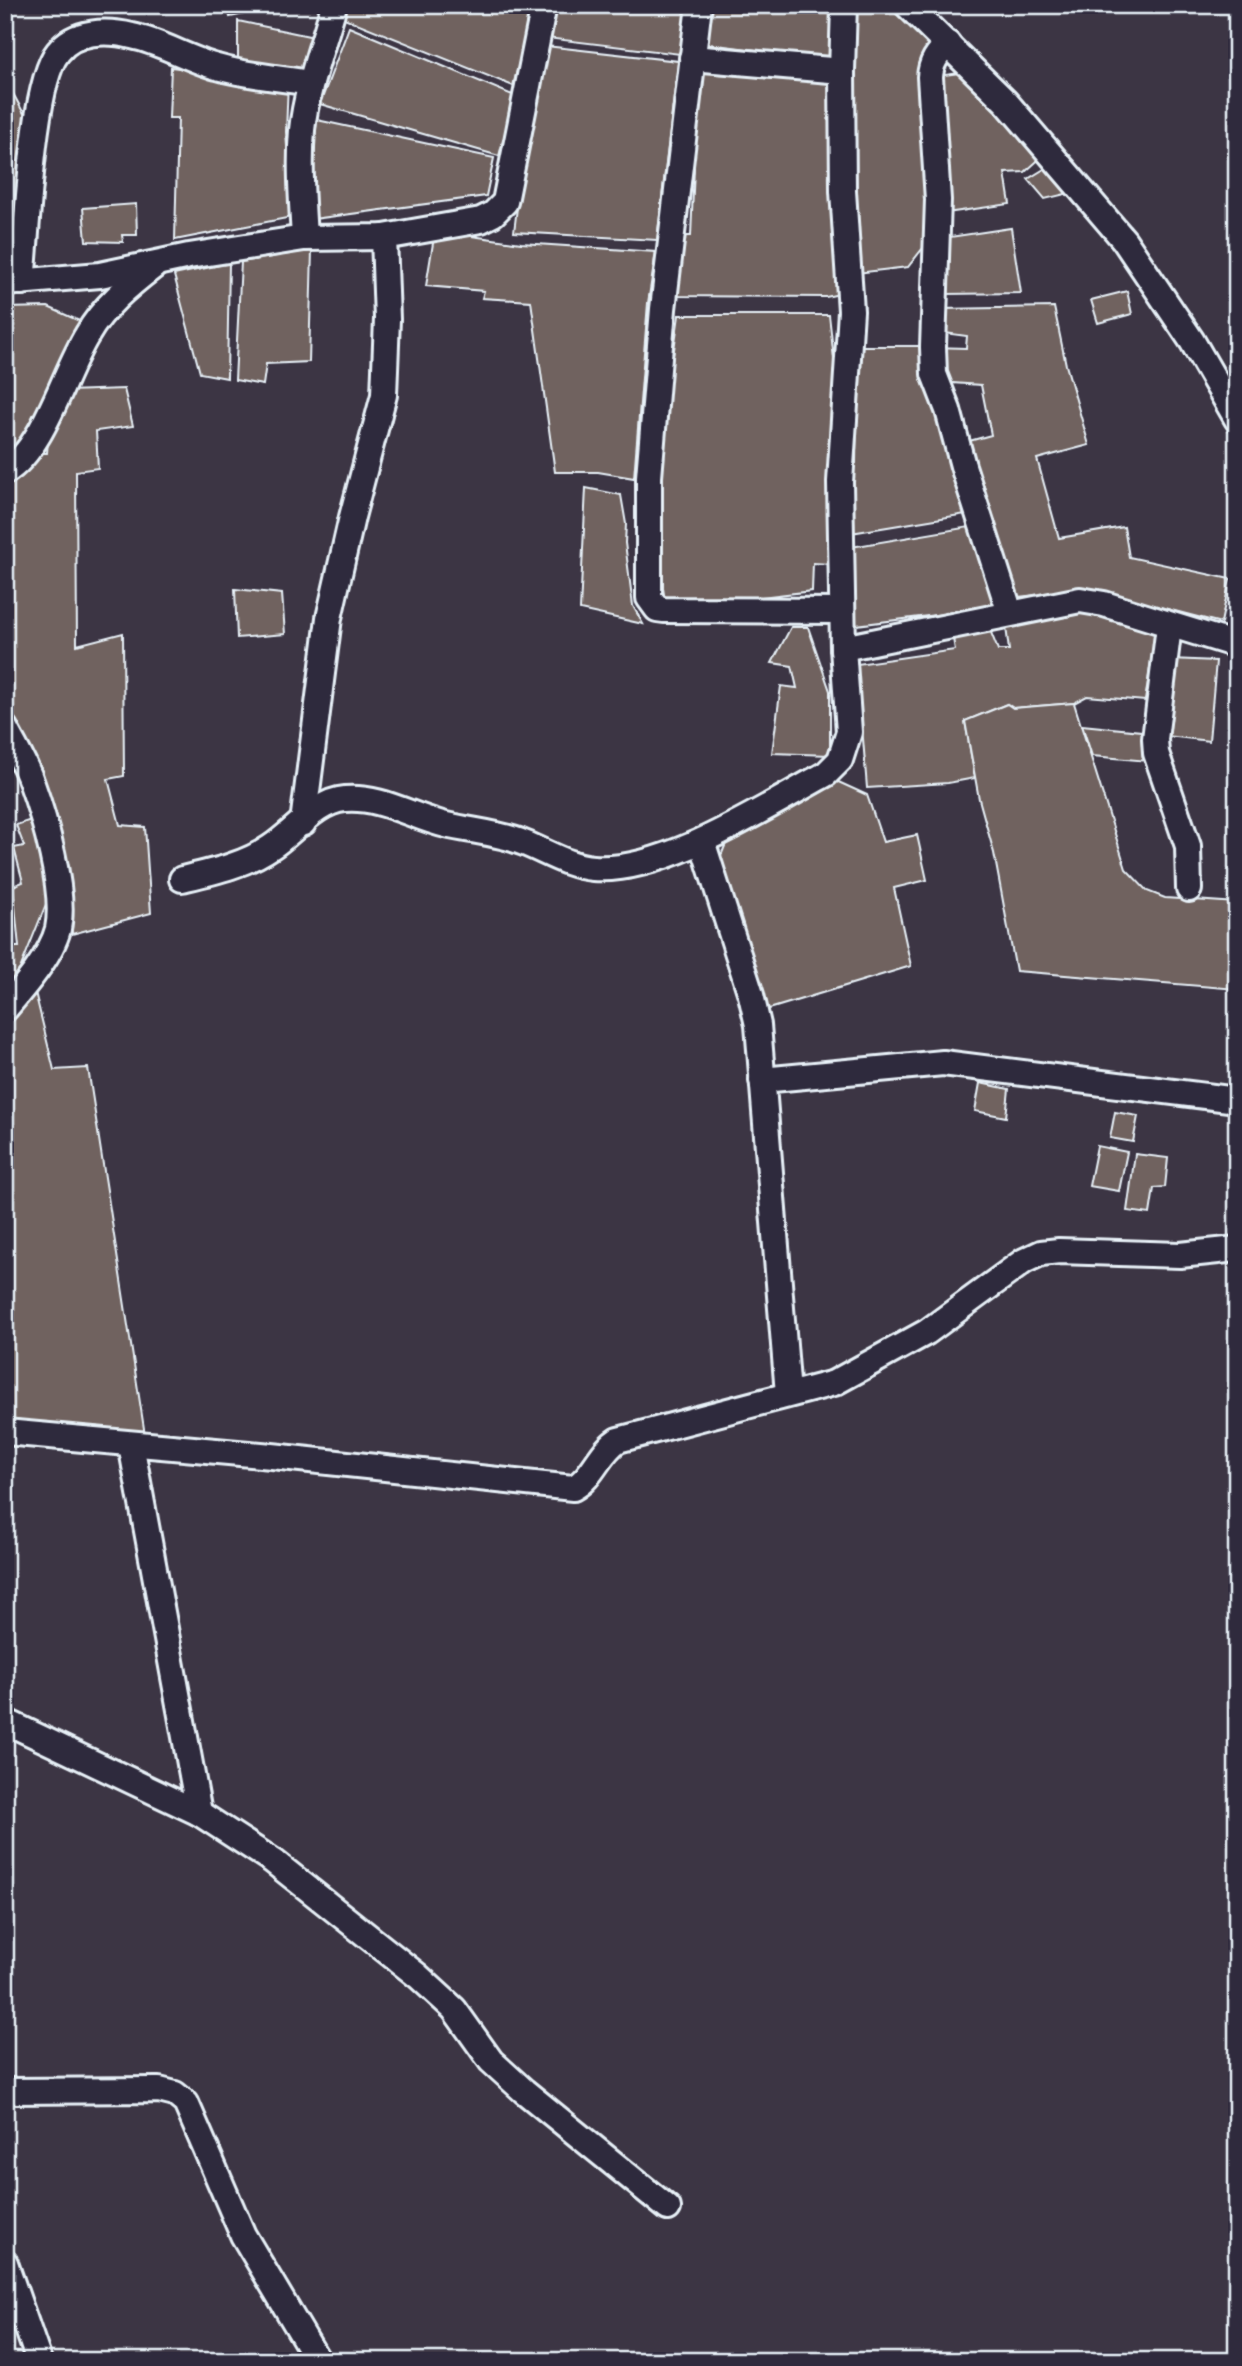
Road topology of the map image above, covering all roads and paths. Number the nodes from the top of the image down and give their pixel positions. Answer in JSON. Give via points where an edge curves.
{"nodes":[{"id":1,"x":334,"y":5,"type":"edge"},
{"id":2,"x":544,"y":5,"type":"edge"},
{"id":3,"x":699,"y":5,"type":"edge"},
{"id":4,"x":844,"y":5,"type":"edge"},
{"id":5,"x":907,"y":5,"type":"edge"},
{"id":6,"x":948,"y":44,"type":"junction"},
{"id":7,"x":692,"y":58,"type":"junction"},
{"id":8,"x":842,"y":71,"type":"junction"},
{"id":9,"x":311,"y":83,"type":"junction"},
{"id":10,"x":384,"y":237,"type":"junction"},
{"id":11,"x":304,"y":238,"type":"junction"},
{"id":12,"x":156,"y":264,"type":"junction"},
{"id":13,"x":14,"y":283,"type":"edge"},
{"id":14,"x":1237,"y":419,"type":"edge"},
{"id":15,"x":5,"y":472,"type":"edge"},
{"id":16,"x":842,"y":611,"type":"junction"},
{"id":17,"x":1010,"y":613,"type":"junction"},
{"id":18,"x":1169,"y":625,"type":"junction"},
{"id":19,"x":1237,"y":642,"type":"edge"},
{"id":20,"x":843,"y":648,"type":"junction"},
{"id":21,"x":5,"y":728,"type":"edge"},
{"id":22,"x":303,"y":823,"type":"junction"},
{"id":23,"x":702,"y":841,"type":"junction"},
{"id":24,"x":182,"y":879,"type":"dead end"},
{"id":25,"x":1189,"y":889,"type":"dead end"},
{"id":26,"x":5,"y":1009,"type":"edge"},
{"id":27,"x":762,"y":1080,"type":"junction"},
{"id":28,"x":1237,"y":1100,"type":"edge"},
{"id":29,"x":1237,"y":1249,"type":"edge"},
{"id":30,"x":788,"y":1394,"type":"junction"},
{"id":31,"x":5,"y":1432,"type":"edge"},
{"id":32,"x":131,"y":1444,"type":"junction"},
{"id":33,"x":5,"y":1721,"type":"edge"},
{"id":34,"x":199,"y":1813,"type":"junction"},
{"id":35,"x":5,"y":2091,"type":"edge"},
{"id":36,"x":668,"y":2208,"type":"dead end"},
{"id":37,"x":5,"y":2263,"type":"edge"},
{"id":38,"x":39,"y":2361,"type":"edge"},
{"id":39,"x":318,"y":2361,"type":"edge"}],
"edges":[{"from":1,"to":9,"type":"street"},
{"from":2,"to":10,"type":"street","via":[[505,202],[481,220]]},
{"from":3,"to":7,"type":"street"},
{"from":4,"to":8,"type":"street"},
{"from":5,"to":6,"type":"street"},
{"from":6,"to":14,"type":"street","via":[[1006,102],[1124,240],[1192,341]]},
{"from":6,"to":17,"type":"street","via":[[938,53],[930,77],[938,200],[934,374]]},
{"from":7,"to":8,"type":"street"},
{"from":7,"to":16,"type":"street","via":[[649,477],[649,598],[657,609],[664,610]]},
{"from":8,"to":16,"type":"street","via":[[851,311],[840,482]]},
{"from":9,"to":11,"type":"street","via":[[300,161]]},
{"from":9,"to":13,"type":"street","via":[[220,69],[131,35],[102,32],[66,43],[55,54],[45,82]]},
{"from":10,"to":11,"type":"street"},
{"from":10,"to":22,"type":"street","via":[[384,395],[329,618]]},
{"from":11,"to":12,"type":"street"},
{"from":12,"to":13,"type":"street"},
{"from":12,"to":15,"type":"street","via":[[98,318],[80,345],[37,437],[19,462]]},
{"from":16,"to":20,"type":"street"},
{"from":17,"to":18,"type":"street","via":[[1089,600]]},
{"from":17,"to":20,"type":"street"},
{"from":18,"to":19,"type":"street"},
{"from":18,"to":25,"type":"street","via":[[1156,753],[1188,846]]},
{"from":20,"to":23,"type":"street","via":[[849,732],[840,760],[826,774]]},
{"from":21,"to":26,"type":"street","via":[[31,780],[59,895],[58,929],[32,975]]},
{"from":22,"to":23,"type":"street","via":[[323,804],[373,799],[594,868],[634,866]]},
{"from":22,"to":24,"type":"street","via":[[269,849],[221,870]]},
{"from":23,"to":27,"type":"street","via":[[751,995]]},
{"from":27,"to":28,"type":"street","via":[[943,1063]]},
{"from":27,"to":30,"type":"street"},
{"from":29,"to":30,"type":"street","via":[[1180,1255],[1041,1253],[927,1332],[834,1383]]},
{"from":30,"to":32,"type":"street","via":[[618,1440],[582,1483],[566,1488]]},
{"from":31,"to":32,"type":"street"},
{"from":32,"to":34,"type":"street"},
{"from":33,"to":34,"type":"street"},
{"from":34,"to":36,"type":"street","via":[[273,1861],[418,1976],[454,2009],[491,2061]]},
{"from":35,"to":39,"type":"street","via":[[107,2088],[176,2094],[186,2103],[243,2235]]},
{"from":37,"to":38,"type":"street"}]}
